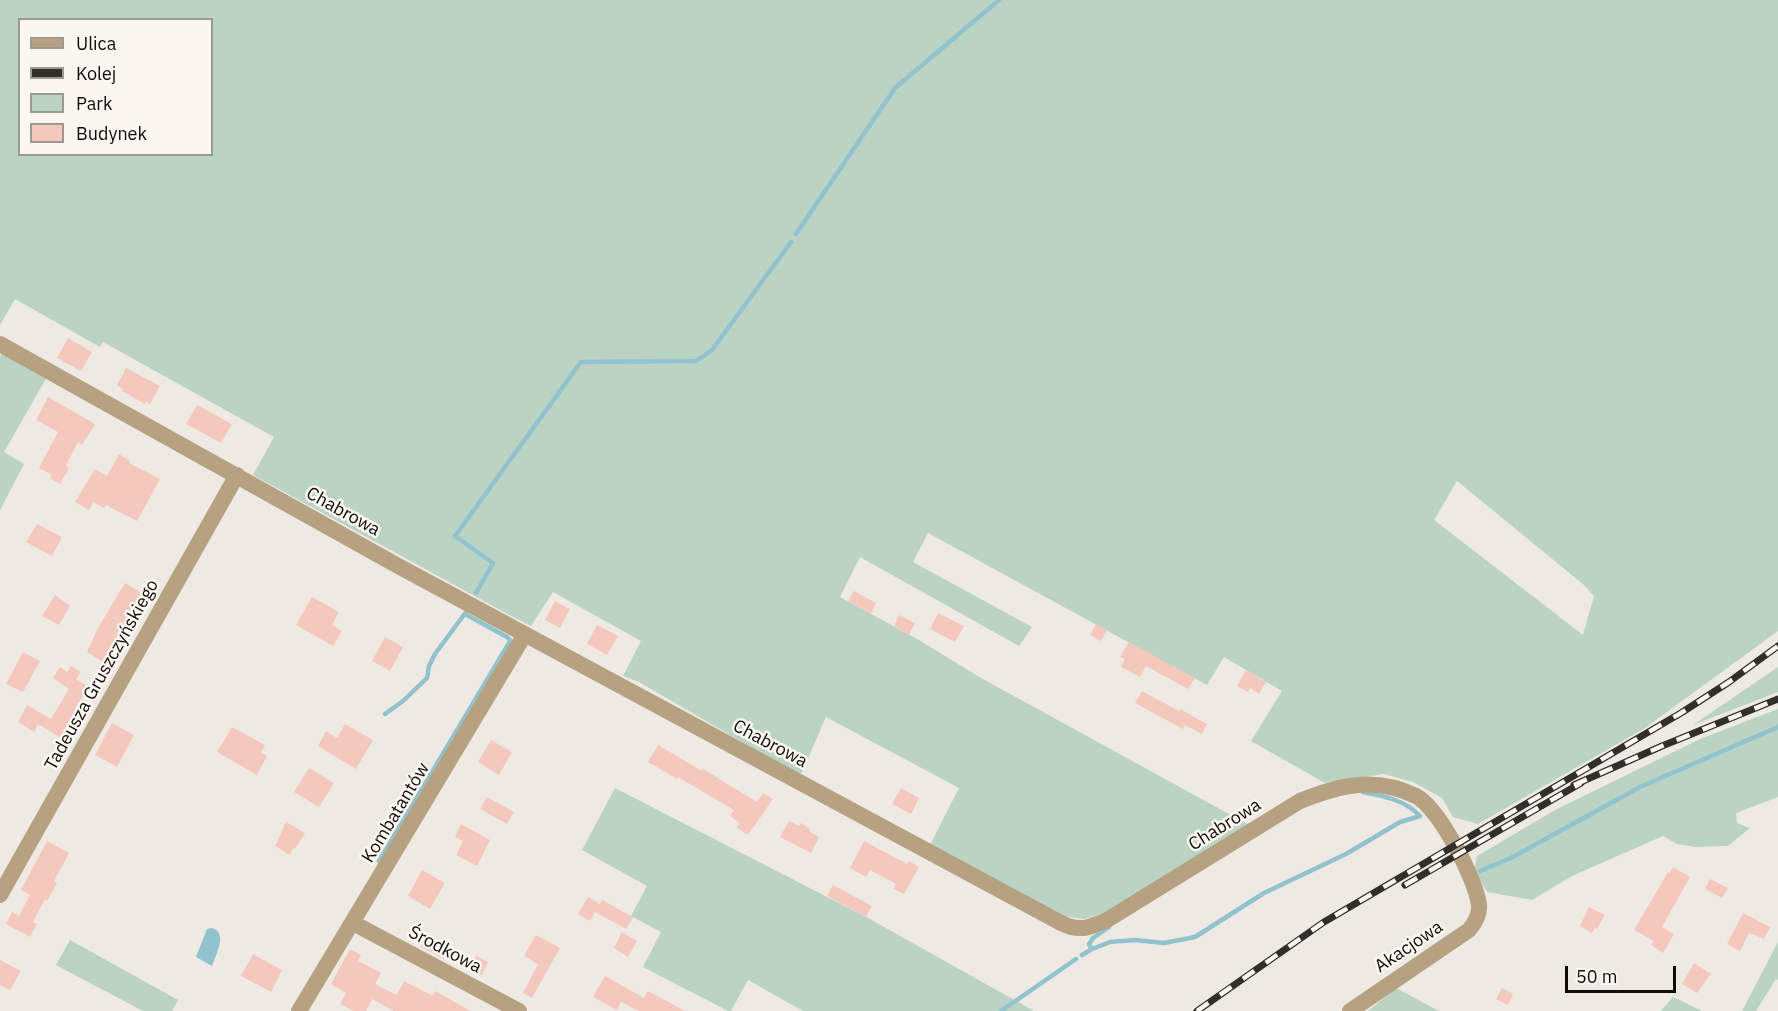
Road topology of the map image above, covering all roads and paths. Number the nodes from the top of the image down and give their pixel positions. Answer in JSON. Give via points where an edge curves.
{"nodes":[{"id":1,"x":0,"y":344,"type":"edge"},
{"id":2,"x":237,"y":475,"type":"junction"},
{"id":3,"x":525,"y":634,"type":"junction"},
{"id":4,"x":0,"y":895,"type":"edge"},
{"id":5,"x":1479,"y":907,"type":"joint"},
{"id":6,"x":353,"y":923,"type":"junction"},
{"id":7,"x":299,"y":1011,"type":"edge"},
{"id":8,"x":519,"y":1011,"type":"edge"},
{"id":9,"x":1350,"y":1011,"type":"edge"}],
"edges":[{"from":1,"to":2,"type":"street","name":"Chabrowa"},
{"from":2,"to":3,"type":"street","name":"Chabrowa"},
{"from":2,"to":4,"type":"street","name":"Tadeusza Gruszczyńskiego"},
{"from":3,"to":5,"type":"street","name":"Chabrowa","via":[[1075,929],[1107,920],[1300,801],[1352,784],[1380,784],[1406,792],[1432,808],[1465,863]]},
{"from":3,"to":6,"type":"street","name":"Kombatantów"},
{"from":5,"to":9,"type":"street","name":"Akacjowa","via":[[1468,930]]},
{"from":6,"to":7,"type":"street","name":"Kombatantów"},
{"from":6,"to":8,"type":"street","name":"Środkowa"}]}
